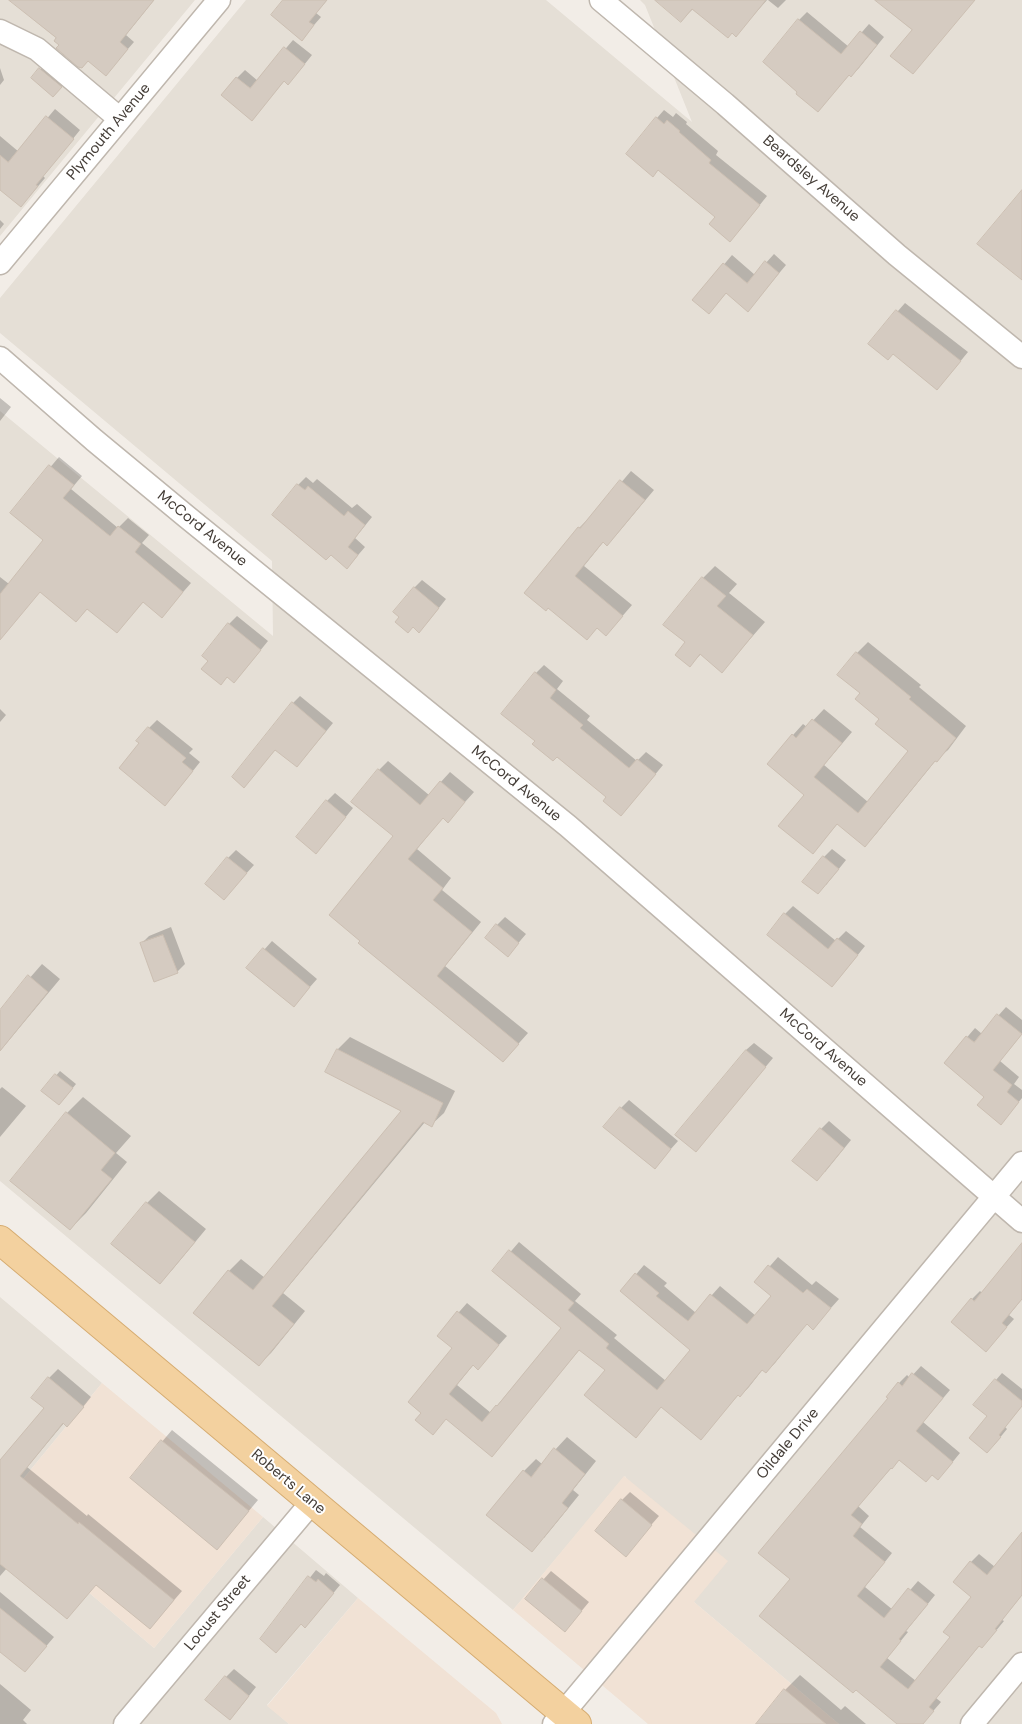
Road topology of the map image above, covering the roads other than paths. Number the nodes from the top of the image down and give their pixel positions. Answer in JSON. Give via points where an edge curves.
{"nodes":[{"id":1,"x":218,"y":0,"type":"edge"},
{"id":2,"x":601,"y":0,"type":"edge"},
{"id":3,"x":0,"y":31,"type":"edge"},
{"id":4,"x":120,"y":119,"type":"junction"},
{"id":5,"x":0,"y":263,"type":"edge"},
{"id":6,"x":1022,"y":356,"type":"edge"},
{"id":7,"x":0,"y":358,"type":"edge"},
{"id":8,"x":1022,"y":1163,"type":"edge"},
{"id":9,"x":994,"y":1197,"type":"junction"},
{"id":10,"x":1022,"y":1221,"type":"edge"},
{"id":11,"x":0,"y":1240,"type":"edge"},
{"id":12,"x":312,"y":1502,"type":"junction"},
{"id":13,"x":1022,"y":1664,"type":"edge"},
{"id":14,"x":565,"y":1720,"type":"edge"},
{"id":15,"x":125,"y":1724,"type":"edge"},
{"id":16,"x":972,"y":1724,"type":"edge"}],
"edges":[{"from":1,"to":4,"type":"street","name":"Plymouth Avenue"},
{"from":2,"to":6,"type":"street","name":"Beardsley Avenue","via":[[897,255]]},
{"from":3,"to":4,"type":"street","via":[[37,49]]},
{"from":4,"to":5,"type":"street","name":"Plymouth Avenue"},
{"from":7,"to":9,"type":"street","name":"McCord Avenue","via":[[165,499],[568,826]]},
{"from":8,"to":9,"type":"street","name":"Oildale Drive"},
{"from":9,"to":10,"type":"street","name":"McCord Avenue"},
{"from":9,"to":14,"type":"street","name":"Oildale Drive"},
{"from":11,"to":12,"type":"main road","name":"Roberts Lane"},
{"from":12,"to":14,"type":"main road","name":"Roberts Lane"},
{"from":12,"to":15,"type":"street","name":"Locust Street"},
{"from":13,"to":16,"type":"street"}]}
